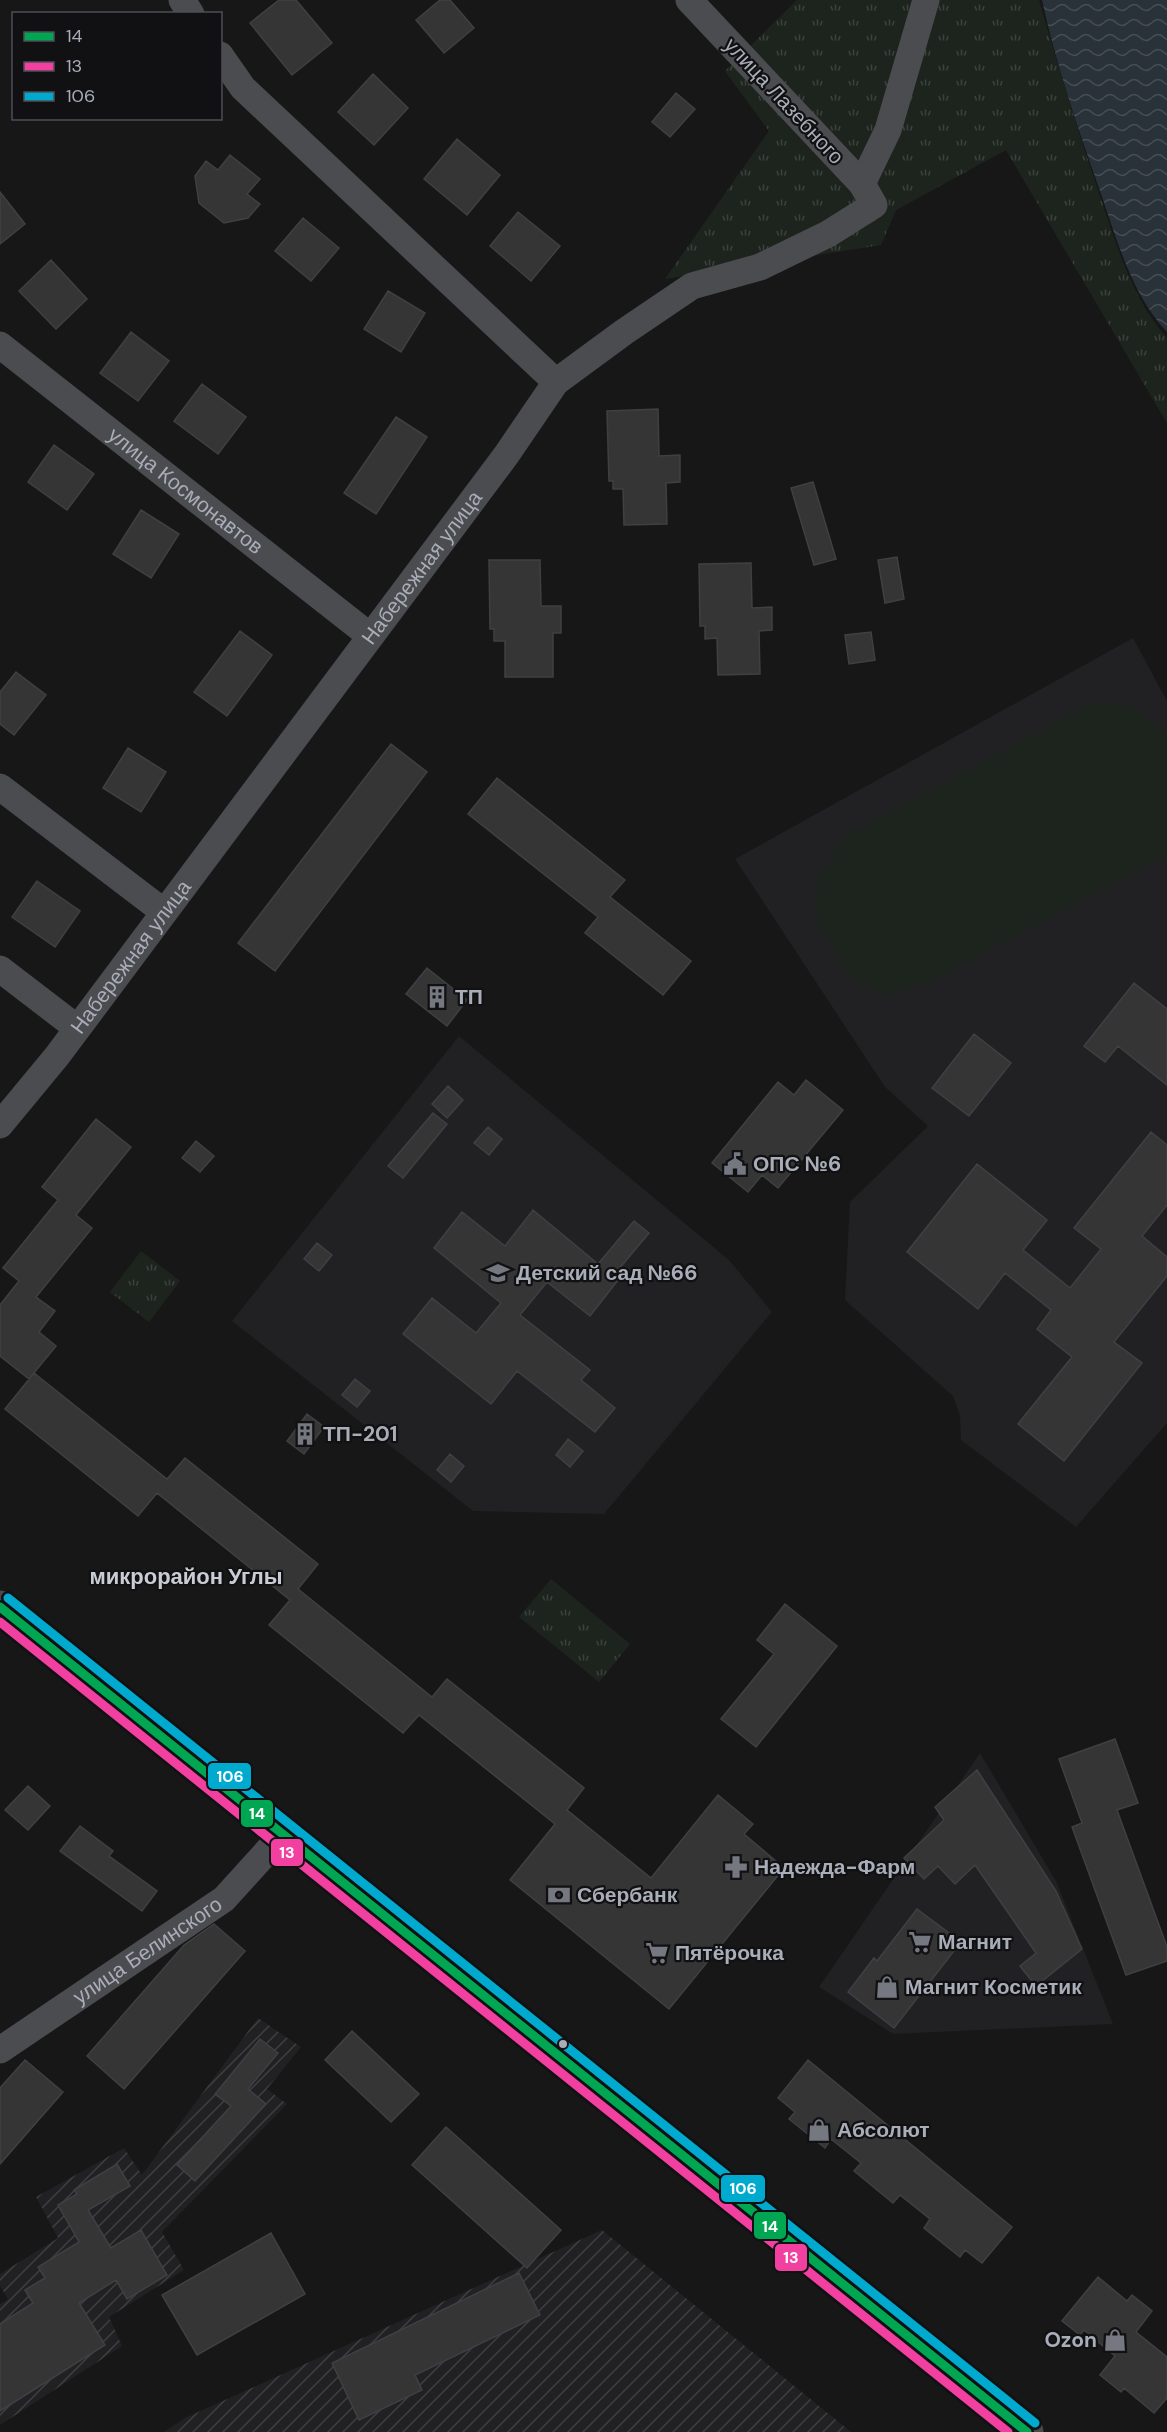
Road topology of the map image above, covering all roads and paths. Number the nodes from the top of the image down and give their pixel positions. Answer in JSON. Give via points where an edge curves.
{"nodes":[{"id":1,"x":689,"y":0,"type":"edge"},
{"id":2,"x":926,"y":0,"type":"edge"},
{"id":3,"x":222,"y":58,"type":"edge"},
{"id":4,"x":868,"y":195,"type":"junction"},
{"id":5,"x":0,"y":345,"type":"edge"},
{"id":6,"x":556,"y":382,"type":"junction"},
{"id":7,"x":370,"y":636,"type":"junction"},
{"id":8,"x":0,"y":787,"type":"edge"},
{"id":9,"x":164,"y":912,"type":"junction"},
{"id":10,"x":0,"y":969,"type":"edge"},
{"id":11,"x":77,"y":1029,"type":"junction"},
{"id":12,"x":0,"y":1125,"type":"edge"},
{"id":13,"x":0,"y":1607,"type":"edge"},
{"id":14,"x":283,"y":1834,"type":"junction"},
{"id":15,"x":0,"y":2050,"type":"edge"},
{"id":16,"x":1027,"y":2432,"type":"edge"}],
"edges":[{"from":1,"to":4,"type":"street","name":"улица Лазебного"},
{"from":2,"to":4,"type":"street"},
{"from":3,"to":6,"type":"street","via":[[243,88]]},
{"from":4,"to":6,"type":"street","name":"Набережная улица","via":[[828,234],[760,267],[692,286]]},
{"from":5,"to":7,"type":"street","name":"улица Космонавтов"},
{"from":6,"to":7,"type":"street","name":"Набережная улица","via":[[507,454]]},
{"from":7,"to":9,"type":"street","name":"Набережная улица"},
{"from":8,"to":9,"type":"street"},
{"from":9,"to":11,"type":"street","name":"Набережная улица"},
{"from":10,"to":11,"type":"street"},
{"from":11,"to":12,"type":"street","name":"Набережная улица"},
{"from":13,"to":14,"type":"main road"},
{"from":14,"to":15,"type":"street","name":"улица Белинского","via":[[224,1899]]},
{"from":14,"to":16,"type":"main road"}]}
